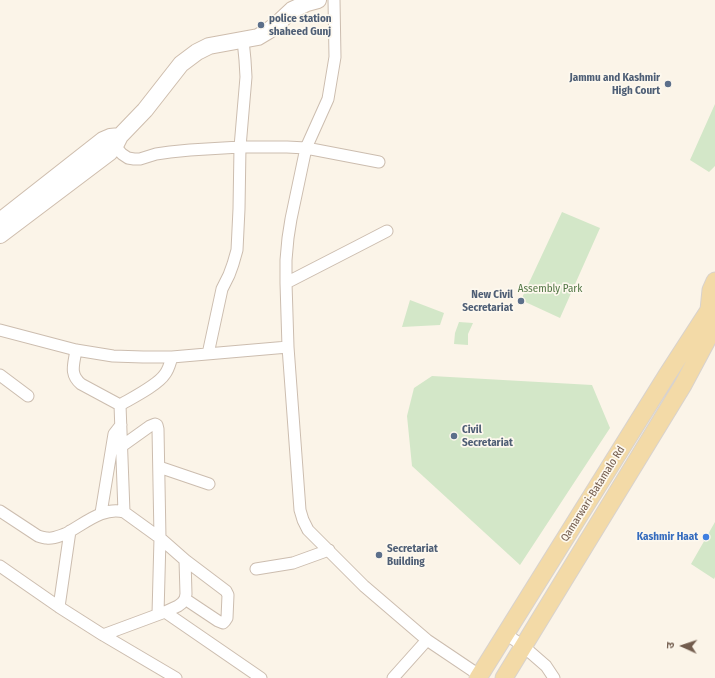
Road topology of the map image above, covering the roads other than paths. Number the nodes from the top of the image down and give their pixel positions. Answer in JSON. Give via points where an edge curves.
{"nodes":[{"id":1,"x":318,"y":0,"type":"edge"},
{"id":2,"x":334,"y":0,"type":"edge"},
{"id":3,"x":293,"y":5,"type":"edge"},
{"id":4,"x":242,"y":40,"type":"junction"},
{"id":5,"x":117,"y":141,"type":"junction"},
{"id":6,"x":240,"y":147,"type":"junction"},
{"id":7,"x":306,"y":148,"type":"junction"},
{"id":8,"x":379,"y":162,"type":"dead end"},
{"id":9,"x":0,"y":221,"type":"edge"},
{"id":10,"x":387,"y":231,"type":"dead end"},
{"id":11,"x":0,"y":235,"type":"edge"},
{"id":12,"x":715,"y":281,"type":"edge"},
{"id":13,"x":286,"y":283,"type":"junction"},
{"id":14,"x":713,"y":312,"type":"edge"},
{"id":15,"x":0,"y":330,"type":"edge"},
{"id":16,"x":288,"y":347,"type":"junction"},
{"id":17,"x":76,"y":350,"type":"junction"},
{"id":18,"x":208,"y":354,"type":"junction"},
{"id":19,"x":172,"y":357,"type":"junction"},
{"id":20,"x":0,"y":375,"type":"edge"},
{"id":21,"x":28,"y":396,"type":"dead end"},
{"id":22,"x":120,"y":405,"type":"junction"},
{"id":23,"x":121,"y":425,"type":"junction"},
{"id":24,"x":122,"y":446,"type":"junction"},
{"id":25,"x":159,"y":467,"type":"junction"},
{"id":26,"x":209,"y":484,"type":"dead end"},
{"id":27,"x":0,"y":511,"type":"edge"},
{"id":28,"x":124,"y":512,"type":"junction"},
{"id":29,"x":101,"y":513,"type":"junction"},
{"id":30,"x":70,"y":531,"type":"junction"},
{"id":31,"x":160,"y":538,"type":"junction"},
{"id":32,"x":328,"y":550,"type":"junction"},
{"id":33,"x":185,"y":560,"type":"junction"},
{"id":34,"x":0,"y":566,"type":"edge"},
{"id":35,"x":256,"y":569,"type":"dead end"},
{"id":36,"x":185,"y":599,"type":"junction"},
{"id":37,"x":59,"y":607,"type":"junction"},
{"id":38,"x":162,"y":613,"type":"junction"},
{"id":39,"x":506,"y":634,"type":"junction"},
{"id":40,"x":103,"y":635,"type":"junction"},
{"id":41,"x":427,"y":640,"type":"junction"},
{"id":42,"x":523,"y":646,"type":"junction"},
{"id":43,"x":479,"y":677,"type":"edge"},
{"id":44,"x":176,"y":678,"type":"edge"},
{"id":45,"x":261,"y":678,"type":"edge"},
{"id":46,"x":393,"y":678,"type":"edge"},
{"id":47,"x":504,"y":678,"type":"edge"},
{"id":48,"x":554,"y":678,"type":"edge"}],
"edges":[{"from":1,"to":3,"type":"main road"},
{"from":2,"to":7,"type":"street","via":[[335,57],[332,81],[328,99]]},
{"from":3,"to":4,"type":"main road","via":[[268,32]]},
{"from":4,"to":5,"type":"main road","via":[[210,46],[181,64],[146,110]]},
{"from":4,"to":6,"type":"street","via":[[246,77]]},
{"from":5,"to":6,"type":"street","via":[[122,154],[134,159],[170,152]]},
{"from":5,"to":9,"type":"main road","via":[[110,137],[103,140]]},
{"from":5,"to":11,"type":"main road","via":[[110,152]]},
{"from":6,"to":7,"type":"street"},
{"from":6,"to":18,"type":"street","via":[[236,250],[230,275],[222,289]]},
{"from":7,"to":8,"type":"street"},
{"from":7,"to":13,"type":"street","via":[[288,238]]},
{"from":10,"to":13,"type":"street"},
{"from":12,"to":14,"type":"main road","via":[[711,290]]},
{"from":13,"to":16,"type":"street"},
{"from":14,"to":39,"type":"main road","name":"Qamarwari-Batamalo Rd","via":[[667,375]]},
{"from":14,"to":42,"type":"main road","name":"Qamarwari-Batamalo Rd","via":[[683,385]]},
{"from":15,"to":17,"type":"street"},
{"from":16,"to":18,"type":"street"},
{"from":16,"to":32,"type":"street","via":[[300,510],[308,530]]},
{"from":17,"to":19,"type":"street","via":[[113,356]]},
{"from":17,"to":22,"type":"street","via":[[73,370],[76,380]]},
{"from":18,"to":19,"type":"street"},
{"from":19,"to":22,"type":"street","via":[[164,376]]},
{"from":20,"to":21,"type":"street"},
{"from":22,"to":23,"type":"street"},
{"from":23,"to":24,"type":"street"},
{"from":23,"to":29,"type":"street","via":[[114,434]]},
{"from":24,"to":25,"type":"street","via":[[153,424],[157,425]]},
{"from":24,"to":28,"type":"street"},
{"from":25,"to":26,"type":"street"},
{"from":25,"to":31,"type":"street"},
{"from":27,"to":30,"type":"street","via":[[44,538],[54,538]]},
{"from":28,"to":29,"type":"street","via":[[117,510]]},
{"from":28,"to":31,"type":"street"},
{"from":29,"to":30,"type":"street"},
{"from":30,"to":37,"type":"street"},
{"from":31,"to":33,"type":"street"},
{"from":31,"to":38,"type":"street"},
{"from":32,"to":35,"type":"street","via":[[293,563]]},
{"from":32,"to":41,"type":"street","via":[[364,586]]},
{"from":33,"to":36,"type":"street"},
{"from":33,"to":36,"type":"street","via":[[226,591],[227,618],[223,623],[218,621]]},
{"from":34,"to":37,"type":"street"},
{"from":36,"to":38,"type":"street","via":[[178,606]]},
{"from":37,"to":40,"type":"street"},
{"from":38,"to":40,"type":"street"},
{"from":38,"to":45,"type":"street"},
{"from":39,"to":42,"type":"street"},
{"from":39,"to":43,"type":"main road","name":"Qamarwari-Batamalo Rd"},
{"from":40,"to":44,"type":"street"},
{"from":41,"to":43,"type":"street"},
{"from":41,"to":46,"type":"street"},
{"from":42,"to":47,"type":"main road","name":"Qamarwari-Batamalo Rd"},
{"from":42,"to":48,"type":"street","via":[[546,666]]}]}
